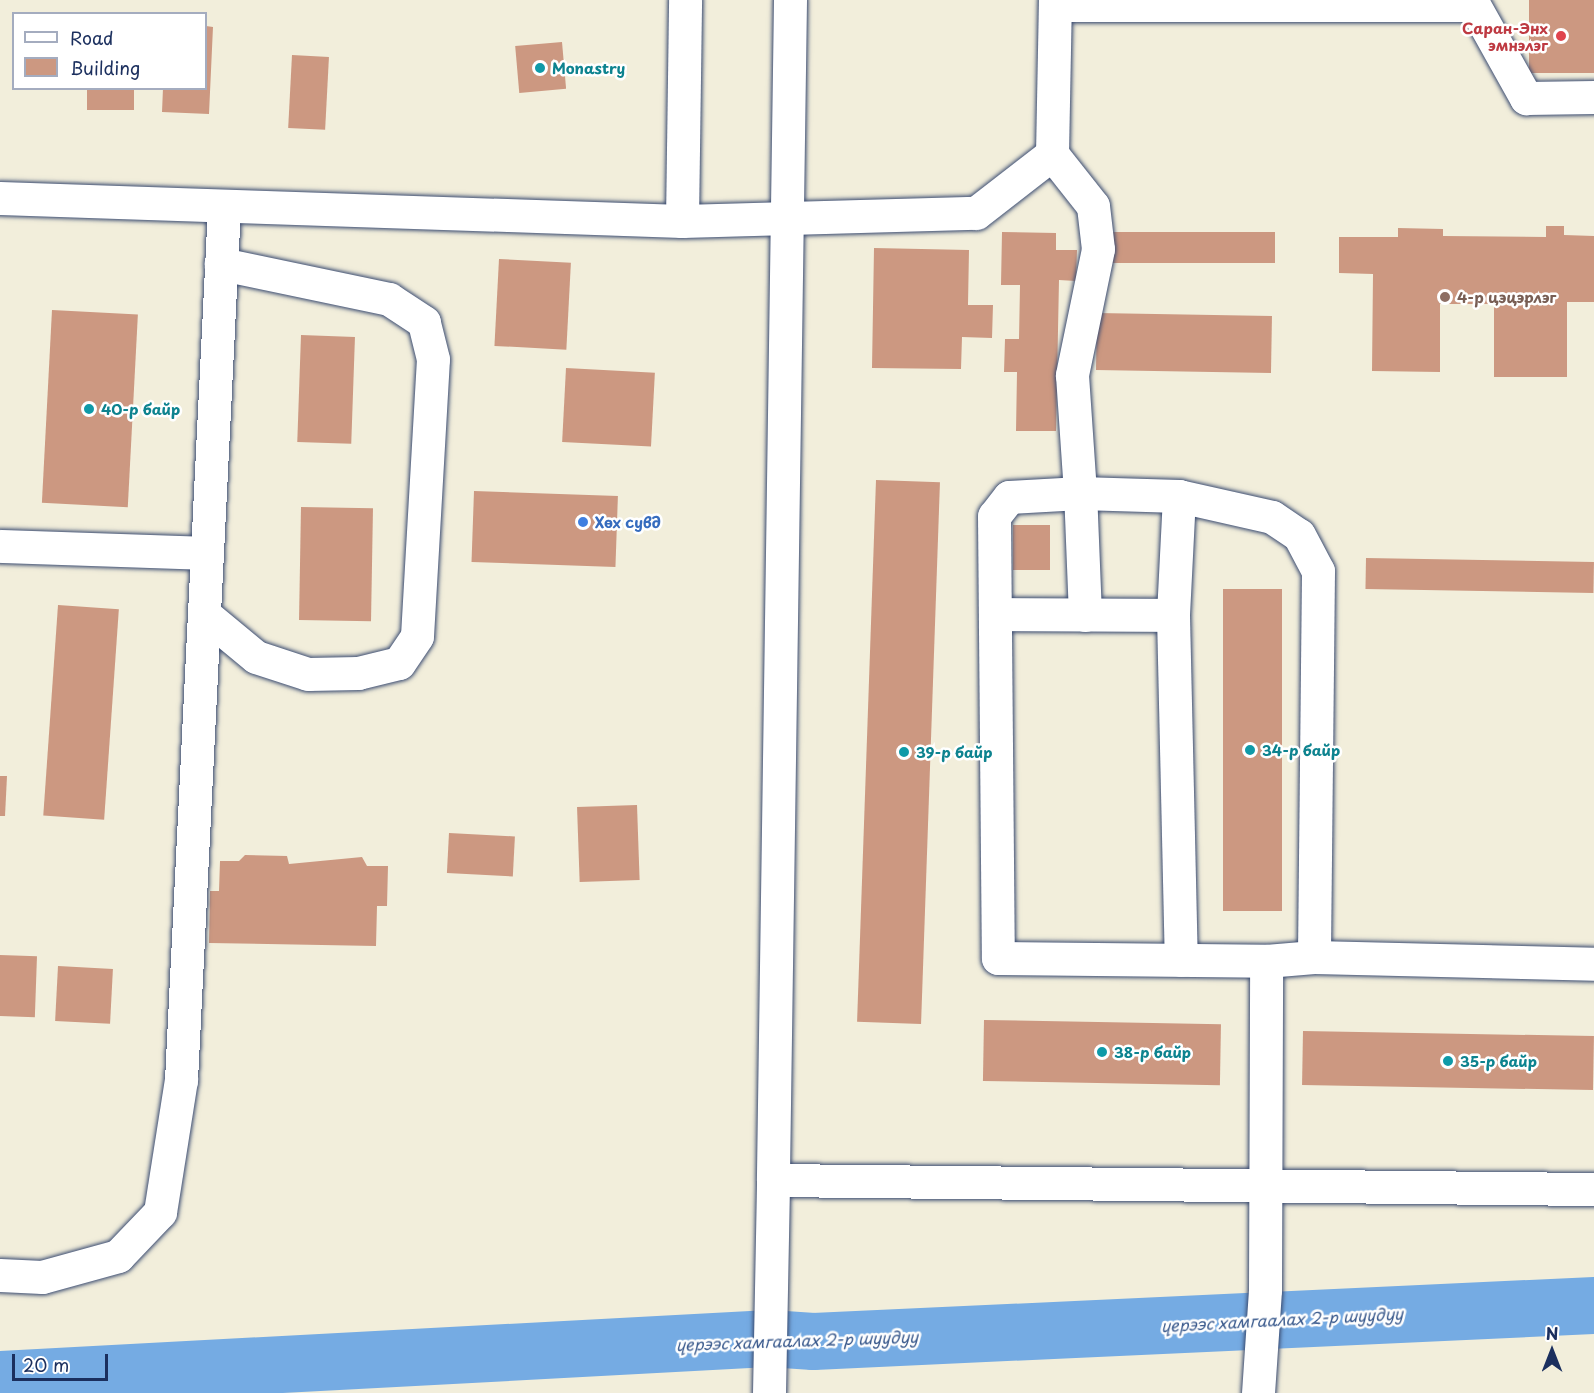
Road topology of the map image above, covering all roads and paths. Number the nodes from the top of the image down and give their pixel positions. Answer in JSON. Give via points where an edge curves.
{"nodes":[{"id":1,"x":685,"y":0,"type":"edge"},
{"id":2,"x":790,"y":0,"type":"edge"},
{"id":3,"x":1055,"y":3,"type":"edge"},
{"id":4,"x":1594,"y":96,"type":"edge"},
{"id":5,"x":1052,"y":154,"type":"junction"},
{"id":6,"x":0,"y":198,"type":"edge"},
{"id":7,"x":224,"y":206,"type":"junction"},
{"id":8,"x":787,"y":220,"type":"junction"},
{"id":9,"x":682,"y":221,"type":"junction"},
{"id":10,"x":221,"y":264,"type":"junction"},
{"id":11,"x":1080,"y":493,"type":"junction"},
{"id":12,"x":1179,"y":496,"type":"junction"},
{"id":13,"x":0,"y":546,"type":"edge"},
{"id":14,"x":207,"y":553,"type":"junction"},
{"id":15,"x":204,"y":614,"type":"junction"},
{"id":16,"x":995,"y":614,"type":"junction"},
{"id":17,"x":1084,"y":615,"type":"junction"},
{"id":18,"x":1173,"y":615,"type":"junction"},
{"id":19,"x":1314,"y":957,"type":"junction"},
{"id":20,"x":1181,"y":960,"type":"junction"},
{"id":21,"x":1266,"y":961,"type":"junction"},
{"id":22,"x":1594,"y":964,"type":"edge"},
{"id":23,"x":773,"y":1180,"type":"junction"},
{"id":24,"x":1264,"y":1185,"type":"junction"},
{"id":25,"x":1594,"y":1189,"type":"edge"},
{"id":26,"x":0,"y":1275,"type":"edge"},
{"id":27,"x":769,"y":1382,"type":"edge"},
{"id":28,"x":1258,"y":1393,"type":"edge"}],
"edges":[{"from":1,"to":9,"type":"main road"},
{"from":2,"to":8,"type":"main road"},
{"from":3,"to":4,"type":"main road","via":[[1474,5],[1526,98]]},
{"from":3,"to":5,"type":"main road"},
{"from":5,"to":8,"type":"main road","via":[[976,213]]},
{"from":5,"to":11,"type":"main road","via":[[1093,206],[1098,249],[1072,375]]},
{"from":6,"to":7,"type":"main road"},
{"from":7,"to":9,"type":"main road"},
{"from":7,"to":10,"type":"main road"},
{"from":8,"to":9,"type":"main road"},
{"from":8,"to":23,"type":"main road"},
{"from":10,"to":14,"type":"main road"},
{"from":10,"to":15,"type":"main road","via":[[389,299],[424,322],[433,359],[417,636],[399,663],[358,673],[308,674],[256,657]]},
{"from":11,"to":12,"type":"main road"},
{"from":11,"to":16,"type":"main road","via":[[1009,497],[998,507]]},
{"from":11,"to":17,"type":"main road"},
{"from":12,"to":18,"type":"main road"},
{"from":12,"to":19,"type":"main road","via":[[1272,517],[1299,535],[1318,571]]},
{"from":13,"to":14,"type":"main road"},
{"from":14,"to":15,"type":"main road"},
{"from":15,"to":26,"type":"main road","via":[[181,1080],[160,1212],[118,1256],[42,1277]]},
{"from":16,"to":17,"type":"main road"},
{"from":16,"to":20,"type":"main road","via":[[998,958]]},
{"from":17,"to":18,"type":"main road"},
{"from":18,"to":20,"type":"main road"},
{"from":19,"to":21,"type":"main road"},
{"from":19,"to":22,"type":"main road"},
{"from":20,"to":21,"type":"main road"},
{"from":21,"to":24,"type":"main road"},
{"from":23,"to":24,"type":"main road"},
{"from":23,"to":27,"type":"main road"},
{"from":24,"to":25,"type":"main road"},
{"from":24,"to":28,"type":"main road","via":[[1265,1290]]}]}
